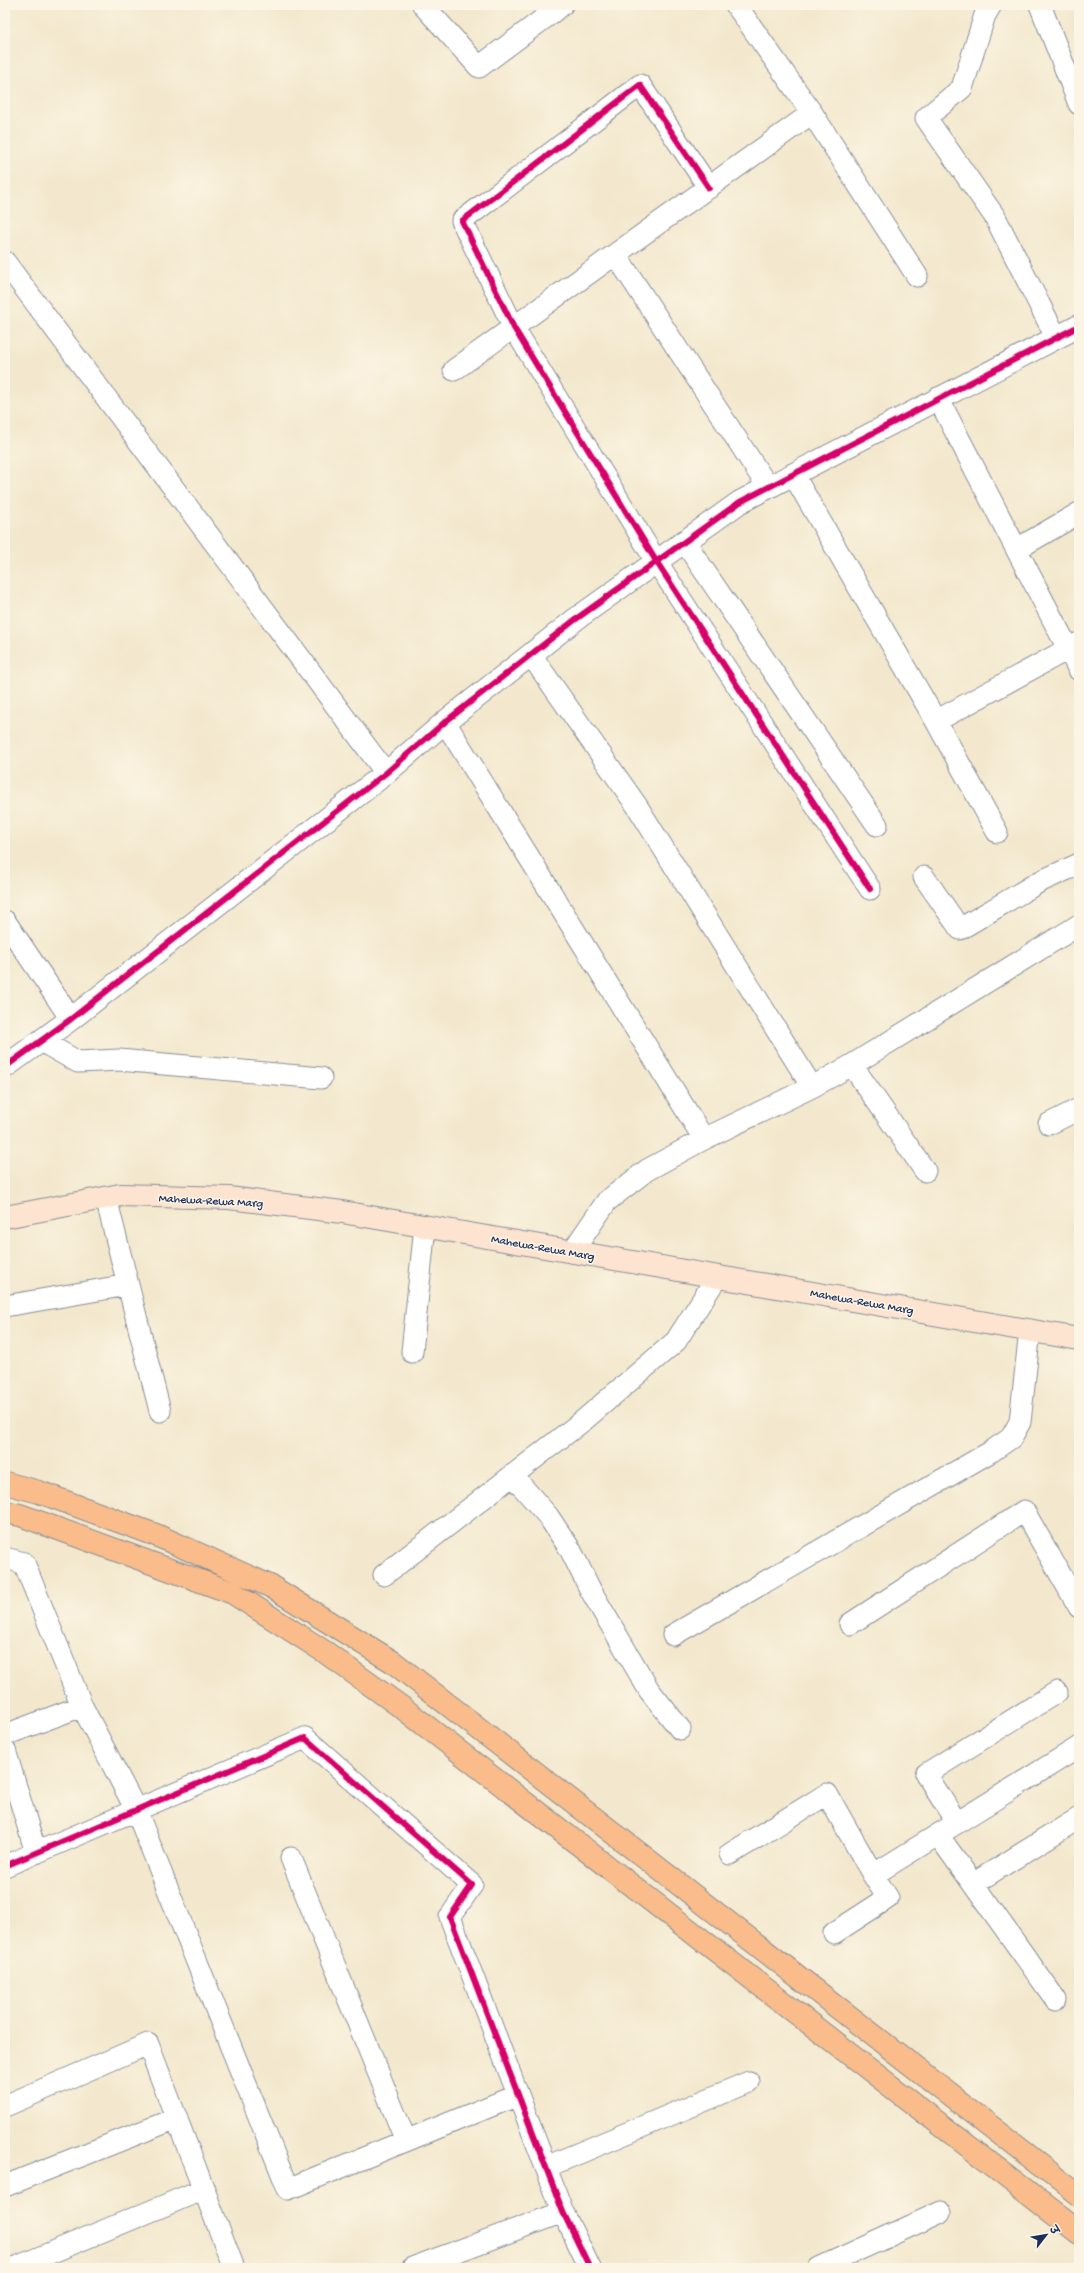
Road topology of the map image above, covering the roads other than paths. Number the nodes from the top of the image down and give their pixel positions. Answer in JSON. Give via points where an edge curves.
{"nodes":[{"id":1,"x":423,"y":5,"type":"edge"},
{"id":2,"x":562,"y":5,"type":"edge"},
{"id":3,"x":736,"y":5,"type":"edge"},
{"id":4,"x":991,"y":5,"type":"edge"},
{"id":5,"x":1040,"y":5,"type":"edge"},
{"id":6,"x":1079,"y":104,"type":"edge"},
{"id":7,"x":812,"y":113,"type":"junction"},
{"id":8,"x":709,"y":188,"type":"junction"},
{"id":9,"x":616,"y":255,"type":"junction"},
{"id":10,"x":5,"y":262,"type":"edge"},
{"id":11,"x":917,"y":276,"type":"dead end"},
{"id":12,"x":1079,"y":326,"type":"edge"},
{"id":13,"x":514,"y":328,"type":"junction"},
{"id":14,"x":1056,"y":337,"type":"junction"},
{"id":15,"x":454,"y":370,"type":"dead end"},
{"id":16,"x":938,"y":398,"type":"junction"},
{"id":17,"x":793,"y":474,"type":"junction"},
{"id":18,"x":768,"y":487,"type":"junction"},
{"id":19,"x":1079,"y":514,"type":"edge"},
{"id":20,"x":684,"y":541,"type":"junction"},
{"id":21,"x":1017,"y":548,"type":"junction"},
{"id":22,"x":656,"y":561,"type":"junction"},
{"id":23,"x":1074,"y":646,"type":"edge"},
{"id":24,"x":531,"y":655,"type":"junction"},
{"id":25,"x":1079,"y":670,"type":"edge"},
{"id":26,"x":936,"y":721,"type":"junction"},
{"id":27,"x":445,"y":722,"type":"junction"},
{"id":28,"x":386,"y":773,"type":"junction"},
{"id":29,"x":877,"y":825,"type":"dead end"},
{"id":30,"x":997,"y":832,"type":"dead end"},
{"id":31,"x":1079,"y":864,"type":"edge"},
{"id":32,"x":924,"y":877,"type":"dead end"},
{"id":33,"x":870,"y":889,"type":"dead end"},
{"id":34,"x":5,"y":921,"type":"edge"},
{"id":35,"x":1079,"y":926,"type":"edge"},
{"id":36,"x":71,"y":1019,"type":"junction"},
{"id":37,"x":41,"y":1040,"type":"junction"},
{"id":38,"x":852,"y":1065,"type":"junction"},
{"id":39,"x":5,"y":1067,"type":"edge"},
{"id":40,"x":321,"y":1078,"type":"dead end"},
{"id":41,"x":812,"y":1087,"type":"junction"},
{"id":42,"x":1079,"y":1110,"type":"edge"},
{"id":43,"x":1050,"y":1124,"type":"dead end"},
{"id":44,"x":704,"y":1139,"type":"junction"},
{"id":45,"x":925,"y":1171,"type":"dead end"},
{"id":46,"x":106,"y":1198,"type":"junction"},
{"id":47,"x":5,"y":1217,"type":"edge"},
{"id":48,"x":425,"y":1226,"type":"junction"},
{"id":49,"x":572,"y":1252,"type":"junction"},
{"id":50,"x":717,"y":1276,"type":"junction"},
{"id":51,"x":128,"y":1285,"type":"junction"},
{"id":52,"x":5,"y":1306,"type":"edge"},
{"id":53,"x":1030,"y":1330,"type":"junction"},
{"id":54,"x":1079,"y":1338,"type":"edge"},
{"id":55,"x":412,"y":1352,"type":"dead end"},
{"id":56,"x":160,"y":1411,"type":"dead end"},
{"id":57,"x":512,"y":1475,"type":"junction"},
{"id":58,"x":5,"y":1483,"type":"edge"},
{"id":59,"x":5,"y":1512,"type":"edge"},
{"id":60,"x":5,"y":1558,"type":"edge"},
{"id":61,"x":384,"y":1575,"type":"dead end"},
{"id":62,"x":1079,"y":1607,"type":"edge"},
{"id":63,"x":850,"y":1624,"type":"dead end"},
{"id":64,"x":673,"y":1635,"type":"dead end"},
{"id":65,"x":1057,"y":1692,"type":"dead end"},
{"id":66,"x":82,"y":1706,"type":"junction"},
{"id":67,"x":680,"y":1728,"type":"dead end"},
{"id":68,"x":5,"y":1735,"type":"edge"},
{"id":69,"x":1079,"y":1746,"type":"edge"},
{"id":70,"x":5,"y":1750,"type":"edge"},
{"id":71,"x":136,"y":1810,"type":"junction"},
{"id":72,"x":1079,"y":1818,"type":"edge"},
{"id":73,"x":957,"y":1823,"type":"junction"},
{"id":74,"x":938,"y":1835,"type":"junction"},
{"id":75,"x":36,"y":1853,"type":"junction"},
{"id":76,"x":730,"y":1854,"type":"dead end"},
{"id":77,"x":291,"y":1858,"type":"dead end"},
{"id":78,"x":5,"y":1866,"type":"edge"},
{"id":79,"x":874,"y":1875,"type":"junction"},
{"id":80,"x":973,"y":1884,"type":"junction"},
{"id":81,"x":834,"y":1933,"type":"dead end"},
{"id":82,"x":1056,"y":2000,"type":"dead end"},
{"id":83,"x":749,"y":2082,"type":"dead end"},
{"id":84,"x":518,"y":2095,"type":"junction"},
{"id":85,"x":5,"y":2106,"type":"edge"},
{"id":86,"x":177,"y":2118,"type":"junction"},
{"id":87,"x":406,"y":2141,"type":"junction"},
{"id":88,"x":546,"y":2167,"type":"junction"},
{"id":89,"x":7,"y":2179,"type":"edge"},
{"id":90,"x":204,"y":2189,"type":"junction"},
{"id":91,"x":1079,"y":2195,"type":"edge"},
{"id":92,"x":563,"y":2212,"type":"junction"},
{"id":93,"x":941,"y":2212,"type":"dead end"},
{"id":94,"x":1079,"y":2232,"type":"edge"},
{"id":95,"x":14,"y":2268,"type":"edge"},
{"id":96,"x":234,"y":2268,"type":"edge"},
{"id":97,"x":412,"y":2268,"type":"edge"},
{"id":98,"x":590,"y":2268,"type":"edge"},
{"id":99,"x":819,"y":2268,"type":"edge"}],
"edges":[{"from":1,"to":2,"type":"street","via":[[479,67]]},
{"from":3,"to":7,"type":"street"},
{"from":4,"to":14,"type":"street","via":[[985,15],[962,88],[926,118],[995,217]]},
{"from":5,"to":6,"type":"street"},
{"from":7,"to":8,"type":"street"},
{"from":7,"to":11,"type":"street"},
{"from":8,"to":9,"type":"street"},
{"from":8,"to":13,"type":"street","via":[[640,85],[462,221]]},
{"from":9,"to":13,"type":"street"},
{"from":9,"to":18,"type":"street"},
{"from":10,"to":28,"type":"street"},
{"from":12,"to":14,"type":"street"},
{"from":13,"to":15,"type":"street"},
{"from":13,"to":22,"type":"street"},
{"from":14,"to":16,"type":"street"},
{"from":16,"to":17,"type":"street"},
{"from":16,"to":21,"type":"street"},
{"from":17,"to":18,"type":"street"},
{"from":17,"to":26,"type":"street"},
{"from":18,"to":20,"type":"street","via":[[740,502]]},
{"from":19,"to":21,"type":"street"},
{"from":20,"to":22,"type":"street"},
{"from":20,"to":29,"type":"street"},
{"from":21,"to":23,"type":"street"},
{"from":22,"to":24,"type":"street"},
{"from":22,"to":33,"type":"street"},
{"from":23,"to":25,"type":"street"},
{"from":23,"to":26,"type":"street"},
{"from":24,"to":27,"type":"street"},
{"from":24,"to":41,"type":"street","via":[[637,806]]},
{"from":26,"to":30,"type":"street"},
{"from":27,"to":28,"type":"street"},
{"from":27,"to":44,"type":"street"},
{"from":28,"to":36,"type":"street"},
{"from":31,"to":32,"type":"street","via":[[1039,882],[960,929]]},
{"from":34,"to":36,"type":"street"},
{"from":35,"to":38,"type":"street"},
{"from":36,"to":37,"type":"street"},
{"from":37,"to":39,"type":"street"},
{"from":37,"to":40,"type":"street","via":[[78,1062],[119,1060]]},
{"from":38,"to":41,"type":"street"},
{"from":38,"to":45,"type":"street"},
{"from":41,"to":44,"type":"street"},
{"from":42,"to":43,"type":"street"},
{"from":44,"to":49,"type":"street","via":[[647,1170],[607,1201]]},
{"from":46,"to":47,"type":"main road","name":"Mahewa-Rewa Marg"},
{"from":46,"to":48,"type":"main road","name":"Mahewa-Rewa Marg","via":[[229,1198],[342,1212]]},
{"from":46,"to":51,"type":"street"},
{"from":48,"to":49,"type":"main road","name":"Mahewa-Rewa Marg"},
{"from":48,"to":55,"type":"street"},
{"from":49,"to":50,"type":"main road","name":"Mahewa-Rewa Marg"},
{"from":50,"to":53,"type":"main road","name":"Mahewa-Rewa Marg"},
{"from":50,"to":57,"type":"street","via":[[676,1340],[584,1420]]},
{"from":51,"to":52,"type":"street"},
{"from":51,"to":56,"type":"street"},
{"from":53,"to":54,"type":"main road","name":"Mahewa-Rewa Marg"},
{"from":53,"to":64,"type":"street","via":[[1020,1422],[1011,1438],[992,1452]]},
{"from":57,"to":61,"type":"street"},
{"from":57,"to":67,"type":"street","via":[[548,1516],[570,1549],[648,1690]]},
{"from":58,"to":91,"type":"highway","via":[[39,1492],[156,1535],[272,1587],[393,1662]]},
{"from":59,"to":94,"type":"highway","via":[[20,1515],[233,1593],[325,1652],[404,1709]]},
{"from":60,"to":66,"type":"street","via":[[24,1563]]},
{"from":62,"to":63,"type":"street","via":[[1024,1511]]},
{"from":65,"to":73,"type":"street","via":[[926,1774]]},
{"from":66,"to":68,"type":"street"},
{"from":66,"to":71,"type":"street"},
{"from":69,"to":73,"type":"street"},
{"from":70,"to":75,"type":"street"},
{"from":71,"to":75,"type":"street"},
{"from":71,"to":84,"type":"street","via":[[305,1738],[472,1885],[450,1917]]},
{"from":71,"to":87,"type":"street","via":[[288,2189]]},
{"from":72,"to":80,"type":"street"},
{"from":73,"to":74,"type":"street"},
{"from":74,"to":79,"type":"street"},
{"from":74,"to":80,"type":"street"},
{"from":75,"to":78,"type":"street"},
{"from":76,"to":79,"type":"street","via":[[827,1794]]},
{"from":77,"to":87,"type":"street"},
{"from":79,"to":81,"type":"street","via":[[888,1898]]},
{"from":80,"to":82,"type":"street"},
{"from":83,"to":88,"type":"street"},
{"from":84,"to":87,"type":"street"},
{"from":84,"to":88,"type":"street"},
{"from":85,"to":86,"type":"street","via":[[148,2044]]},
{"from":86,"to":89,"type":"street"},
{"from":86,"to":90,"type":"street"},
{"from":88,"to":92,"type":"street"},
{"from":90,"to":95,"type":"street"},
{"from":90,"to":96,"type":"street"},
{"from":92,"to":97,"type":"street"},
{"from":92,"to":98,"type":"street"},
{"from":93,"to":99,"type":"street"}]}
